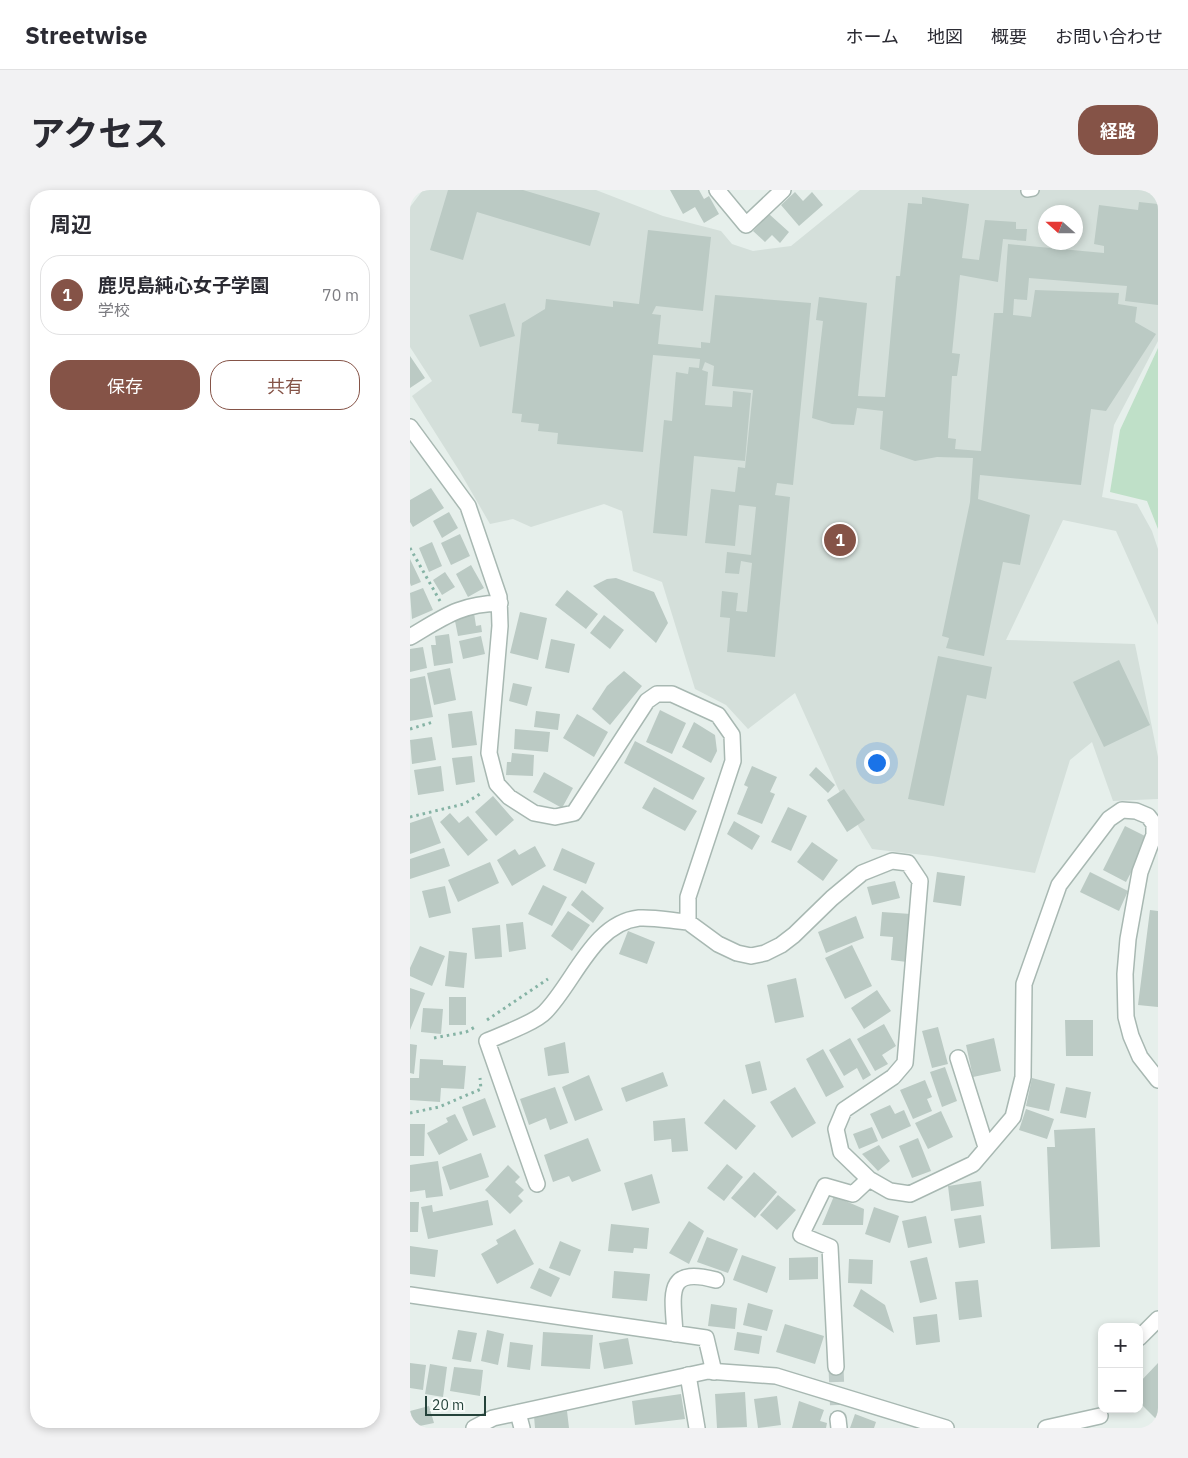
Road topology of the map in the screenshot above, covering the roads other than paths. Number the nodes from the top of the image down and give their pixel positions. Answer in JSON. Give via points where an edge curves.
{"nodes":[{"id":1,"x":717,"y":190,"type":"edge"},
{"id":2,"x":783,"y":190,"type":"edge"},
{"id":3,"x":1033,"y":190,"type":"edge"},
{"id":4,"x":1027,"y":191,"type":"edge"},
{"id":5,"x":410,"y":427,"type":"edge"},
{"id":6,"x":500,"y":603,"type":"junction"},
{"id":7,"x":410,"y":636,"type":"edge"},
{"id":8,"x":688,"y":922,"type":"junction"},
{"id":9,"x":958,"y":1058,"type":"dead end"},
{"id":10,"x":1158,"y":1080,"type":"edge"},
{"id":11,"x":986,"y":1147,"type":"junction"},
{"id":12,"x":868,"y":1179,"type":"junction"},
{"id":13,"x":537,"y":1184,"type":"dead end"},
{"id":14,"x":716,"y":1280,"type":"dead end"},
{"id":15,"x":410,"y":1295,"type":"edge"},
{"id":16,"x":1158,"y":1319,"type":"edge"},
{"id":17,"x":675,"y":1334,"type":"junction"},
{"id":18,"x":1143,"y":1334,"type":"edge"},
{"id":19,"x":836,"y":1367,"type":"tunnel mouth"},
{"id":20,"x":714,"y":1372,"type":"junction"},
{"id":21,"x":688,"y":1376,"type":"junction"},
{"id":22,"x":518,"y":1413,"type":"junction"},
{"id":23,"x":1100,"y":1418,"type":"edge"},
{"id":24,"x":474,"y":1428,"type":"edge"},
{"id":25,"x":522,"y":1428,"type":"edge"},
{"id":26,"x":698,"y":1428,"type":"edge"},
{"id":27,"x":946,"y":1428,"type":"edge"},
{"id":28,"x":1046,"y":1428,"type":"edge"}],
"edges":[{"from":1,"to":2,"type":"street","via":[[746,225]]},
{"from":3,"to":4,"type":"lane"},
{"from":5,"to":6,"type":"street","via":[[468,506]]},
{"from":6,"to":7,"type":"street","via":[[474,604]]},
{"from":6,"to":8,"type":"street","via":[[489,753],[497,784],[509,797],[534,813],[555,817],[574,812],[647,701],[657,694],[672,694],[718,715],[732,735],[733,761],[688,897]]},
{"from":8,"to":12,"type":"street","via":[[718,944],[751,956],[781,945],[862,873],[892,861],[908,863],[920,881],[906,1063],[893,1077],[844,1110],[836,1129],[841,1152]]},
{"from":8,"to":13,"type":"street","via":[[638,918],[608,930],[544,1014],[488,1041]]},
{"from":9,"to":11,"type":"street"},
{"from":10,"to":11,"type":"street","via":[[1140,1057],[1131,1036],[1126,1017],[1125,974],[1140,872],[1154,835],[1154,824],[1148,816],[1122,810],[1109,819],[1059,885],[1024,984],[1022,1077],[1013,1117]]},
{"from":11,"to":12,"type":"street","via":[[973,1164],[910,1194],[890,1191]]},
{"from":12,"to":19,"type":"street","via":[[853,1194],[825,1186],[801,1235],[830,1247]]},
{"from":14,"to":17,"type":"street","via":[[704,1276],[682,1278],[675,1283]]},
{"from":15,"to":17,"type":"street"},
{"from":16,"to":18,"type":"street"},
{"from":17,"to":20,"type":"street","via":[[706,1338]]},
{"from":20,"to":21,"type":"street"},
{"from":20,"to":27,"type":"street","via":[[776,1376]]},
{"from":21,"to":22,"type":"street"},
{"from":21,"to":26,"type":"street"},
{"from":22,"to":24,"type":"street","via":[[493,1418]]},
{"from":22,"to":25,"type":"street"},
{"from":23,"to":28,"type":"street"}]}
